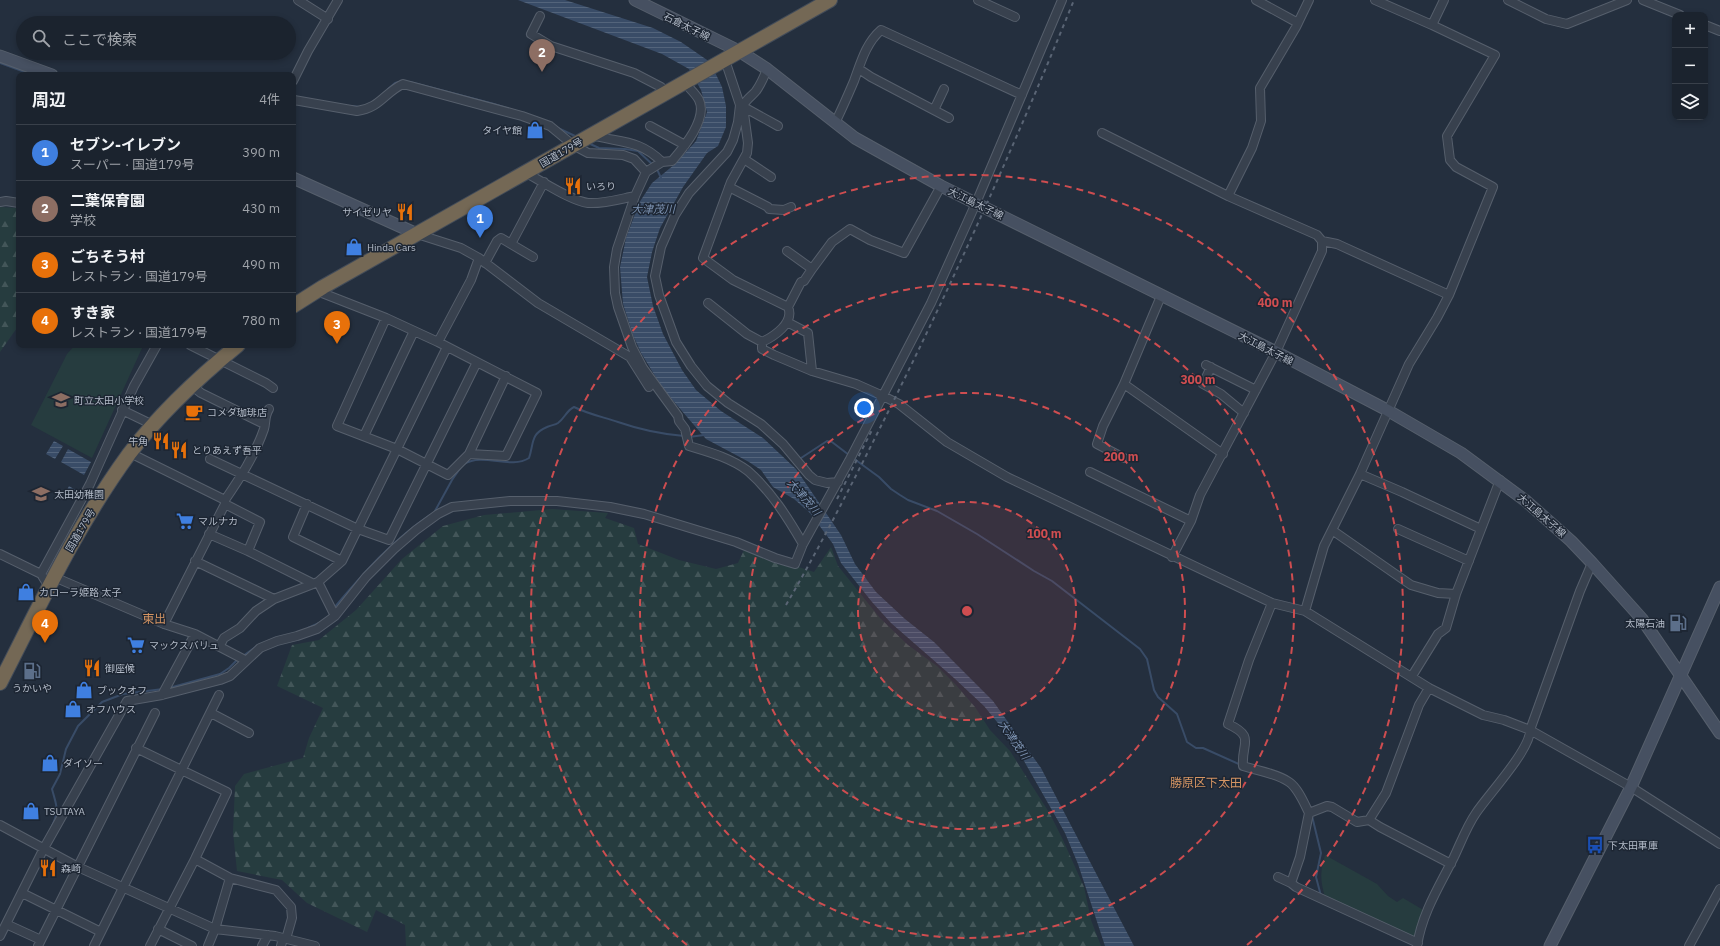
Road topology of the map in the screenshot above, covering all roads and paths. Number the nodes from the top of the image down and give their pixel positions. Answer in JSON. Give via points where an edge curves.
{"nodes":[{"id":1,"x":298,"y":0,"type":"edge"},
{"id":2,"x":338,"y":0,"type":"edge"},
{"id":3,"x":635,"y":0,"type":"edge"},
{"id":4,"x":978,"y":0,"type":"edge"},
{"id":5,"x":1062,"y":0,"type":"edge"},
{"id":6,"x":1256,"y":0,"type":"edge"},
{"id":7,"x":1309,"y":0,"type":"edge"},
{"id":8,"x":1375,"y":0,"type":"edge"},
{"id":9,"x":1444,"y":0,"type":"edge"},
{"id":10,"x":1508,"y":0,"type":"edge"},
{"id":11,"x":1627,"y":0,"type":"edge"},
{"id":12,"x":1643,"y":0,"type":"edge"},
{"id":13,"x":824,"y":1,"type":"edge"},
{"id":14,"x":1673,"y":12,"type":"edge"},
{"id":15,"x":540,"y":16,"type":"dead end"},
{"id":16,"x":1015,"y":17,"type":"dead end"},
{"id":17,"x":328,"y":19,"type":"junction"},
{"id":18,"x":1298,"y":22,"type":"junction"},
{"id":19,"x":1432,"y":25,"type":"junction"},
{"id":20,"x":1708,"y":26,"type":"edge"},
{"id":21,"x":1720,"y":31,"type":"edge"},
{"id":22,"x":739,"y":51,"type":"junction"},
{"id":23,"x":0,"y":56,"type":"edge"},
{"id":24,"x":723,"y":61,"type":"junction"},
{"id":25,"x":767,"y":69,"type":"junction"},
{"id":26,"x":859,"y":69,"type":"junction"},
{"id":27,"x":44,"y":72,"type":"edge"},
{"id":28,"x":296,"y":75,"type":"edge"},
{"id":29,"x":687,"y":81,"type":"junction"},
{"id":30,"x":944,"y":89,"type":"dead end"},
{"id":31,"x":667,"y":93,"type":"junction"},
{"id":32,"x":1022,"y":95,"type":"junction"},
{"id":33,"x":296,"y":100,"type":"edge"},
{"id":34,"x":741,"y":105,"type":"junction"},
{"id":35,"x":934,"y":110,"type":"junction"},
{"id":36,"x":949,"y":118,"type":"dead end"},
{"id":37,"x":835,"y":123,"type":"junction"},
{"id":38,"x":650,"y":126,"type":"dead end"},
{"id":39,"x":778,"y":126,"type":"dead end"},
{"id":40,"x":1102,"y":133,"type":"dead end"},
{"id":41,"x":591,"y":135,"type":"junction"},
{"id":42,"x":573,"y":145,"type":"junction"},
{"id":43,"x":685,"y":146,"type":"junction"},
{"id":44,"x":744,"y":159,"type":"junction"},
{"id":45,"x":662,"y":162,"type":"junction"},
{"id":46,"x":646,"y":172,"type":"junction"},
{"id":47,"x":526,"y":173,"type":"junction"},
{"id":48,"x":771,"y":177,"type":"dead end"},
{"id":49,"x":296,"y":179,"type":"edge"},
{"id":50,"x":544,"y":182,"type":"junction"},
{"id":51,"x":941,"y":186,"type":"junction"},
{"id":52,"x":729,"y":187,"type":"junction"},
{"id":53,"x":635,"y":196,"type":"junction"},
{"id":54,"x":1228,"y":196,"type":"junction"},
{"id":55,"x":0,"y":202,"type":"edge"},
{"id":56,"x":16,"y":203,"type":"edge"},
{"id":57,"x":976,"y":203,"type":"junction"},
{"id":58,"x":791,"y":207,"type":"dead end"},
{"id":59,"x":417,"y":234,"type":"junction"},
{"id":60,"x":1322,"y":241,"type":"junction"},
{"id":61,"x":511,"y":244,"type":"junction"},
{"id":62,"x":787,"y":251,"type":"dead end"},
{"id":63,"x":533,"y":257,"type":"dead end"},
{"id":64,"x":482,"y":261,"type":"junction"},
{"id":65,"x":812,"y":269,"type":"junction"},
{"id":66,"x":317,"y":291,"type":"junction"},
{"id":67,"x":1449,"y":295,"type":"junction"},
{"id":68,"x":1161,"y":296,"type":"junction"},
{"id":69,"x":708,"y":303,"type":"dead end"},
{"id":70,"x":296,"y":304,"type":"edge"},
{"id":71,"x":788,"y":307,"type":"junction"},
{"id":72,"x":386,"y":318,"type":"junction"},
{"id":73,"x":787,"y":322,"type":"junction"},
{"id":74,"x":414,"y":331,"type":"junction"},
{"id":75,"x":438,"y":342,"type":"junction"},
{"id":76,"x":762,"y":342,"type":"junction"},
{"id":77,"x":447,"y":347,"type":"junction"},
{"id":78,"x":155,"y":348,"type":"edge"},
{"id":79,"x":196,"y":348,"type":"edge"},
{"id":80,"x":234,"y":348,"type":"edge"},
{"id":81,"x":1276,"y":352,"type":"junction"},
{"id":82,"x":220,"y":360,"type":"junction"},
{"id":83,"x":477,"y":362,"type":"junction"},
{"id":84,"x":812,"y":371,"type":"junction"},
{"id":85,"x":506,"y":376,"type":"junction"},
{"id":86,"x":1124,"y":384,"type":"junction"},
{"id":87,"x":192,"y":386,"type":"junction"},
{"id":88,"x":273,"y":388,"type":"dead end"},
{"id":89,"x":1256,"y":390,"type":"junction"},
{"id":90,"x":883,"y":396,"type":"junction"},
{"id":91,"x":269,"y":409,"type":"dead end"},
{"id":92,"x":122,"y":410,"type":"junction"},
{"id":93,"x":1387,"y":410,"type":"junction"},
{"id":94,"x":1244,"y":413,"type":"junction"},
{"id":95,"x":679,"y":421,"type":"junction"},
{"id":96,"x":264,"y":424,"type":"junction"},
{"id":97,"x":153,"y":425,"type":"junction"},
{"id":98,"x":364,"y":436,"type":"junction"},
{"id":99,"x":397,"y":449,"type":"junction"},
{"id":100,"x":130,"y":453,"type":"junction"},
{"id":101,"x":469,"y":454,"type":"junction"},
{"id":102,"x":1223,"y":454,"type":"junction"},
{"id":103,"x":210,"y":458,"type":"dead end"},
{"id":104,"x":1124,"y":458,"type":"dead end"},
{"id":105,"x":427,"y":463,"type":"junction"},
{"id":106,"x":1090,"y":472,"type":"dead end"},
{"id":107,"x":242,"y":474,"type":"junction"},
{"id":108,"x":1360,"y":474,"type":"junction"},
{"id":109,"x":1500,"y":480,"type":"junction"},
{"id":110,"x":838,"y":482,"type":"junction"},
{"id":111,"x":225,"y":502,"type":"junction"},
{"id":112,"x":307,"y":504,"type":"junction"},
{"id":113,"x":1191,"y":521,"type":"junction"},
{"id":114,"x":358,"y":529,"type":"junction"},
{"id":115,"x":1398,"y":529,"type":"dead end"},
{"id":116,"x":1481,"y":529,"type":"junction"},
{"id":117,"x":1332,"y":530,"type":"junction"},
{"id":118,"x":209,"y":534,"type":"junction"},
{"id":119,"x":389,"y":540,"type":"junction"},
{"id":120,"x":803,"y":544,"type":"junction"},
{"id":121,"x":394,"y":549,"type":"junction"},
{"id":122,"x":248,"y":551,"type":"junction"},
{"id":123,"x":0,"y":554,"type":"edge"},
{"id":124,"x":1172,"y":557,"type":"junction"},
{"id":125,"x":195,"y":561,"type":"junction"},
{"id":126,"x":342,"y":561,"type":"junction"},
{"id":127,"x":1469,"y":561,"type":"junction"},
{"id":128,"x":1592,"y":563,"type":"junction"},
{"id":129,"x":48,"y":579,"type":"junction"},
{"id":130,"x":315,"y":582,"type":"junction"},
{"id":131,"x":1720,"y":587,"type":"edge"},
{"id":132,"x":1456,"y":594,"type":"junction"},
{"id":133,"x":274,"y":599,"type":"junction"},
{"id":134,"x":1272,"y":603,"type":"junction"},
{"id":135,"x":1305,"y":611,"type":"junction"},
{"id":136,"x":335,"y":616,"type":"junction"},
{"id":137,"x":164,"y":624,"type":"junction"},
{"id":138,"x":194,"y":634,"type":"junction"},
{"id":139,"x":220,"y":645,"type":"junction"},
{"id":140,"x":242,"y":657,"type":"junction"},
{"id":141,"x":1412,"y":676,"type":"junction"},
{"id":142,"x":1682,"y":676,"type":"junction"},
{"id":143,"x":0,"y":683,"type":"edge"},
{"id":144,"x":1429,"y":688,"type":"junction"},
{"id":145,"x":162,"y":695,"type":"junction"},
{"id":146,"x":219,"y":695,"type":"dead end"},
{"id":147,"x":154,"y":713,"type":"dead end"},
{"id":148,"x":211,"y":713,"type":"junction"},
{"id":149,"x":1530,"y":730,"type":"junction"},
{"id":150,"x":249,"y":733,"type":"dead end"},
{"id":151,"x":1720,"y":733,"type":"edge"},
{"id":152,"x":136,"y":748,"type":"junction"},
{"id":153,"x":182,"y":769,"type":"junction"},
{"id":154,"x":1631,"y":787,"type":"junction"},
{"id":155,"x":1312,"y":812,"type":"junction"},
{"id":156,"x":1369,"y":820,"type":"junction"},
{"id":157,"x":0,"y":826,"type":"edge"},
{"id":158,"x":1720,"y":844,"type":"edge"},
{"id":159,"x":41,"y":847,"type":"junction"},
{"id":160,"x":195,"y":859,"type":"junction"},
{"id":161,"x":1451,"y":864,"type":"junction"},
{"id":162,"x":78,"y":866,"type":"junction"},
{"id":163,"x":1278,"y":877,"type":"dead end"},
{"id":164,"x":230,"y":878,"type":"junction"},
{"id":165,"x":1291,"y":883,"type":"junction"},
{"id":166,"x":124,"y":887,"type":"junction"},
{"id":167,"x":1720,"y":889,"type":"edge"},
{"id":168,"x":22,"y":893,"type":"junction"},
{"id":169,"x":57,"y":909,"type":"junction"},
{"id":170,"x":170,"y":909,"type":"junction"},
{"id":171,"x":6,"y":924,"type":"junction"},
{"id":172,"x":215,"y":928,"type":"junction"},
{"id":173,"x":158,"y":929,"type":"junction"},
{"id":174,"x":101,"y":932,"type":"junction"},
{"id":175,"x":268,"y":935,"type":"junction"},
{"id":176,"x":0,"y":936,"type":"edge"},
{"id":177,"x":283,"y":941,"type":"edge"},
{"id":178,"x":40,"y":943,"type":"edge"},
{"id":179,"x":1418,"y":944,"type":"edge"},
{"id":180,"x":94,"y":946,"type":"edge"},
{"id":181,"x":150,"y":946,"type":"edge"},
{"id":182,"x":192,"y":946,"type":"edge"},
{"id":183,"x":208,"y":946,"type":"edge"},
{"id":184,"x":262,"y":946,"type":"edge"},
{"id":185,"x":315,"y":946,"type":"edge"},
{"id":186,"x":1550,"y":946,"type":"edge"},
{"id":187,"x":1689,"y":946,"type":"edge"}],
"edges":[{"from":1,"to":17,"type":"street"},
{"from":2,"to":17,"type":"street"},
{"from":3,"to":22,"type":"main road","name":"石倉太子線"},
{"from":4,"to":16,"type":"street"},
{"from":5,"to":32,"type":"street"},
{"from":6,"to":18,"type":"street"},
{"from":7,"to":18,"type":"street"},
{"from":8,"to":19,"type":"street"},
{"from":9,"to":19,"type":"street"},
{"from":10,"to":11,"type":"street","via":[[1546,19],[1567,24]]},
{"from":12,"to":14,"type":"street"},
{"from":13,"to":22,"type":"highway","name":"国道179号"},
{"from":15,"to":31,"type":"street","via":[[531,34],[551,46],[634,73],[661,87]]},
{"from":17,"to":28,"type":"street"},
{"from":18,"to":54,"type":"street","via":[[1260,88],[1261,121],[1252,148]]},
{"from":19,"to":67,"type":"street","via":[[1495,55],[1447,136],[1450,160],[1456,168],[1493,187]]},
{"from":20,"to":21,"type":"street"},
{"from":22,"to":24,"type":"highway","name":"国道179号"},
{"from":22,"to":25,"type":"main road","name":"大江島太子線"},
{"from":23,"to":27,"type":"main road"},
{"from":24,"to":29,"type":"highway","name":"国道179号"},
{"from":24,"to":34,"type":"street"},
{"from":25,"to":34,"type":"street","via":[[759,87]]},
{"from":25,"to":37,"type":"main road","name":"大江島太子線"},
{"from":26,"to":32,"type":"street","via":[[867,47],[881,30]]},
{"from":26,"to":35,"type":"street"},
{"from":26,"to":37,"type":"street"},
{"from":29,"to":31,"type":"highway","name":"国道179号"},
{"from":29,"to":43,"type":"street","via":[[701,107],[696,128]]},
{"from":30,"to":35,"type":"street"},
{"from":31,"to":41,"type":"highway","name":"国道179号"},
{"from":32,"to":57,"type":"street"},
{"from":33,"to":42,"type":"street","via":[[357,111],[367,110],[403,84],[550,126]]},
{"from":34,"to":39,"type":"street"},
{"from":34,"to":44,"type":"street","via":[[748,143]]},
{"from":34,"to":110,"type":"street","via":[[733,140],[727,152],[689,193],[675,215],[661,247],[655,276],[659,295],[676,342],[707,386],[761,424],[815,480]]},
{"from":35,"to":36,"type":"street"},
{"from":37,"to":51,"type":"main road","name":"大江島太子線","via":[[855,138]]},
{"from":38,"to":43,"type":"street"},
{"from":40,"to":54,"type":"street"},
{"from":41,"to":42,"type":"highway","name":"国道179号"},
{"from":41,"to":45,"type":"street","via":[[641,146]]},
{"from":42,"to":46,"type":"street","via":[[588,153],[634,159]]},
{"from":42,"to":47,"type":"highway","name":"国道179号"},
{"from":43,"to":45,"type":"street","via":[[672,161]]},
{"from":44,"to":48,"type":"street"},
{"from":44,"to":52,"type":"street"},
{"from":45,"to":46,"type":"street"},
{"from":46,"to":53,"type":"street"},
{"from":47,"to":50,"type":"street"},
{"from":47,"to":59,"type":"highway","name":"国道179号"},
{"from":49,"to":59,"type":"main road"},
{"from":50,"to":53,"type":"street","via":[[587,203]]},
{"from":50,"to":61,"type":"street"},
{"from":51,"to":57,"type":"main road","name":"大江島太子線"},
{"from":51,"to":65,"type":"street","via":[[904,253],[850,229],[832,242]]},
{"from":52,"to":58,"type":"street","via":[[768,206],[769,209],[784,210]]},
{"from":52,"to":71,"type":"street","via":[[703,258],[733,280]]},
{"from":53,"to":95,"type":"street","via":[[617,249],[614,267],[615,293],[636,354]]},
{"from":54,"to":60,"type":"street","via":[[1317,235]]},
{"from":55,"to":56,"type":"street"},
{"from":57,"to":68,"type":"main road","name":"大江島太子線"},
{"from":57,"to":90,"type":"street","via":[[931,303]]},
{"from":59,"to":64,"type":"street","via":[[462,248]]},
{"from":59,"to":66,"type":"highway","name":"国道179号"},
{"from":60,"to":67,"type":"street","via":[[1337,244]]},
{"from":60,"to":81,"type":"street","via":[[1322,251]]},
{"from":61,"to":63,"type":"street"},
{"from":61,"to":64,"type":"street","via":[[501,238]]},
{"from":62,"to":65,"type":"street"},
{"from":64,"to":75,"type":"street"},
{"from":64,"to":95,"type":"street","via":[[538,302],[630,357],[666,410]]},
{"from":65,"to":71,"type":"street","via":[[801,282]]},
{"from":66,"to":70,"type":"highway","name":"国道179号"},
{"from":66,"to":72,"type":"street"},
{"from":67,"to":93,"type":"street","via":[[1409,364]]},
{"from":68,"to":81,"type":"main road","name":"大江島太子線"},
{"from":68,"to":86,"type":"street"},
{"from":69,"to":76,"type":"street","via":[[747,334]]},
{"from":71,"to":73,"type":"street"},
{"from":72,"to":74,"type":"street"},
{"from":72,"to":98,"type":"street","via":[[337,426]]},
{"from":73,"to":76,"type":"street","via":[[773,337]]},
{"from":73,"to":84,"type":"street","via":[[808,333]]},
{"from":74,"to":75,"type":"street"},
{"from":74,"to":98,"type":"street"},
{"from":75,"to":77,"type":"street"},
{"from":76,"to":84,"type":"street","via":[[762,348],[774,355]]},
{"from":77,"to":83,"type":"street"},
{"from":77,"to":99,"type":"street"},
{"from":78,"to":92,"type":"street"},
{"from":79,"to":82,"type":"street"},
{"from":80,"to":82,"type":"highway","name":"国道179号"},
{"from":81,"to":89,"type":"street"},
{"from":81,"to":93,"type":"main road","name":"大江島太子線"},
{"from":82,"to":87,"type":"highway","name":"国道179号"},
{"from":82,"to":88,"type":"street"},
{"from":83,"to":85,"type":"street"},
{"from":83,"to":105,"type":"street"},
{"from":84,"to":90,"type":"street","via":[[856,384]]},
{"from":85,"to":101,"type":"street"},
{"from":85,"to":101,"type":"street","via":[[537,393],[506,456]]},
{"from":86,"to":102,"type":"street"},
{"from":86,"to":104,"type":"street","via":[[1097,444]]},
{"from":87,"to":96,"type":"street"},
{"from":87,"to":97,"type":"highway","name":"国道179号"},
{"from":89,"to":94,"type":"street"},
{"from":89,"to":94,"type":"street","via":[[1208,366],[1203,384],[1222,394]]},
{"from":90,"to":110,"type":"street"},
{"from":90,"to":124,"type":"street","via":[[899,404],[947,442],[1007,477]]},
{"from":91,"to":96,"type":"street"},
{"from":92,"to":97,"type":"street"},
{"from":92,"to":129,"type":"street"},
{"from":93,"to":108,"type":"street"},
{"from":93,"to":109,"type":"main road","name":"大江島太子線","via":[[1449,446]]},
{"from":94,"to":102,"type":"street"},
{"from":95,"to":120,"type":"street","via":[[685,429],[689,446],[730,460],[747,471],[772,497]]},
{"from":96,"to":107,"type":"street","via":[[265,427]]},
{"from":97,"to":100,"type":"highway","name":"国道179号"},
{"from":98,"to":99,"type":"street"},
{"from":99,"to":105,"type":"street"},
{"from":99,"to":114,"type":"street"},
{"from":100,"to":111,"type":"street"},
{"from":100,"to":129,"type":"highway","name":"国道179号"},
{"from":101,"to":105,"type":"street","via":[[448,475]]},
{"from":102,"to":113,"type":"street","via":[[1200,495]]},
{"from":103,"to":107,"type":"street"},
{"from":105,"to":119,"type":"street"},
{"from":106,"to":113,"type":"street"},
{"from":107,"to":111,"type":"street"},
{"from":107,"to":112,"type":"street"},
{"from":108,"to":116,"type":"street"},
{"from":108,"to":117,"type":"street"},
{"from":109,"to":116,"type":"street"},
{"from":109,"to":128,"type":"main road","name":"大江島太子線","via":[[1560,531]]},
{"from":110,"to":120,"type":"street"},
{"from":111,"to":118,"type":"street"},
{"from":111,"to":122,"type":"street","via":[[260,522]]},
{"from":112,"to":114,"type":"street"},
{"from":112,"to":126,"type":"street","via":[[293,537]]},
{"from":113,"to":124,"type":"street"},
{"from":114,"to":119,"type":"street"},
{"from":114,"to":126,"type":"street"},
{"from":115,"to":127,"type":"street"},
{"from":116,"to":127,"type":"street"},
{"from":117,"to":132,"type":"street","via":[[1411,585],[1438,593]]},
{"from":117,"to":135,"type":"street","via":[[1324,546]]},
{"from":118,"to":122,"type":"street"},
{"from":118,"to":125,"type":"street"},
{"from":119,"to":121,"type":"street"},
{"from":120,"to":121,"type":"street","via":[[795,564],[736,542],[644,514],[571,502],[510,501],[452,507],[438,514]]},
{"from":121,"to":136,"type":"street","via":[[366,577]]},
{"from":122,"to":130,"type":"street"},
{"from":123,"to":129,"type":"street"},
{"from":124,"to":134,"type":"street"},
{"from":125,"to":133,"type":"street"},
{"from":125,"to":137,"type":"street"},
{"from":126,"to":130,"type":"street"},
{"from":127,"to":132,"type":"street"},
{"from":128,"to":142,"type":"main road","name":"大江島太子線","via":[[1642,619]]},
{"from":128,"to":149,"type":"street"},
{"from":129,"to":137,"type":"street"},
{"from":129,"to":143,"type":"highway","name":"国道179号"},
{"from":130,"to":133,"type":"street"},
{"from":130,"to":136,"type":"street"},
{"from":131,"to":142,"type":"main road"},
{"from":132,"to":141,"type":"street","via":[[1446,628],[1438,634]]},
{"from":133,"to":139,"type":"street","via":[[224,638]]},
{"from":134,"to":135,"type":"street"},
{"from":134,"to":155,"type":"street","via":[[1249,660],[1228,724],[1244,734],[1243,764],[1289,782]]},
{"from":135,"to":141,"type":"street"},
{"from":136,"to":140,"type":"street","via":[[317,629],[277,641]]},
{"from":137,"to":138,"type":"street"},
{"from":138,"to":139,"type":"street"},
{"from":138,"to":145,"type":"street"},
{"from":139,"to":140,"type":"street"},
{"from":140,"to":145,"type":"street","via":[[230,676]]},
{"from":141,"to":144,"type":"street"},
{"from":142,"to":151,"type":"main road","name":"大江島太子線"},
{"from":142,"to":154,"type":"main road"},
{"from":144,"to":149,"type":"street","via":[[1483,715]]},
{"from":144,"to":156,"type":"street","via":[[1416,713],[1386,793]]},
{"from":145,"to":159,"type":"street","via":[[127,701]]},
{"from":146,"to":148,"type":"street"},
{"from":147,"to":152,"type":"street"},
{"from":148,"to":150,"type":"street"},
{"from":148,"to":153,"type":"street"},
{"from":149,"to":154,"type":"street"},
{"from":149,"to":161,"type":"street","via":[[1530,735],[1516,760],[1475,814]]},
{"from":152,"to":153,"type":"street"},
{"from":152,"to":162,"type":"street"},
{"from":153,"to":160,"type":"street","via":[[227,792]]},
{"from":153,"to":166,"type":"street"},
{"from":154,"to":158,"type":"street"},
{"from":154,"to":186,"type":"main road"},
{"from":155,"to":156,"type":"street","via":[[1327,806],[1357,822]]},
{"from":155,"to":165,"type":"street"},
{"from":156,"to":161,"type":"street"},
{"from":157,"to":159,"type":"street"},
{"from":159,"to":162,"type":"street"},
{"from":159,"to":168,"type":"street"},
{"from":160,"to":164,"type":"street"},
{"from":160,"to":170,"type":"street"},
{"from":161,"to":179,"type":"street","via":[[1431,902]]},
{"from":162,"to":166,"type":"street"},
{"from":162,"to":169,"type":"street"},
{"from":163,"to":165,"type":"street"},
{"from":164,"to":172,"type":"street"},
{"from":164,"to":177,"type":"street","via":[[276,890],[291,907],[292,918]]},
{"from":165,"to":179,"type":"street"},
{"from":166,"to":170,"type":"street"},
{"from":166,"to":174,"type":"street"},
{"from":167,"to":187,"type":"street"},
{"from":168,"to":169,"type":"street"},
{"from":168,"to":171,"type":"street"},
{"from":169,"to":174,"type":"street"},
{"from":169,"to":178,"type":"street"},
{"from":170,"to":172,"type":"street"},
{"from":170,"to":173,"type":"street"},
{"from":171,"to":176,"type":"street"},
{"from":171,"to":178,"type":"street"},
{"from":172,"to":175,"type":"street"},
{"from":172,"to":183,"type":"street"},
{"from":173,"to":181,"type":"street"},
{"from":173,"to":182,"type":"street"},
{"from":174,"to":180,"type":"street"},
{"from":175,"to":177,"type":"street"},
{"from":175,"to":184,"type":"street"},
{"from":177,"to":185,"type":"street"}]}
